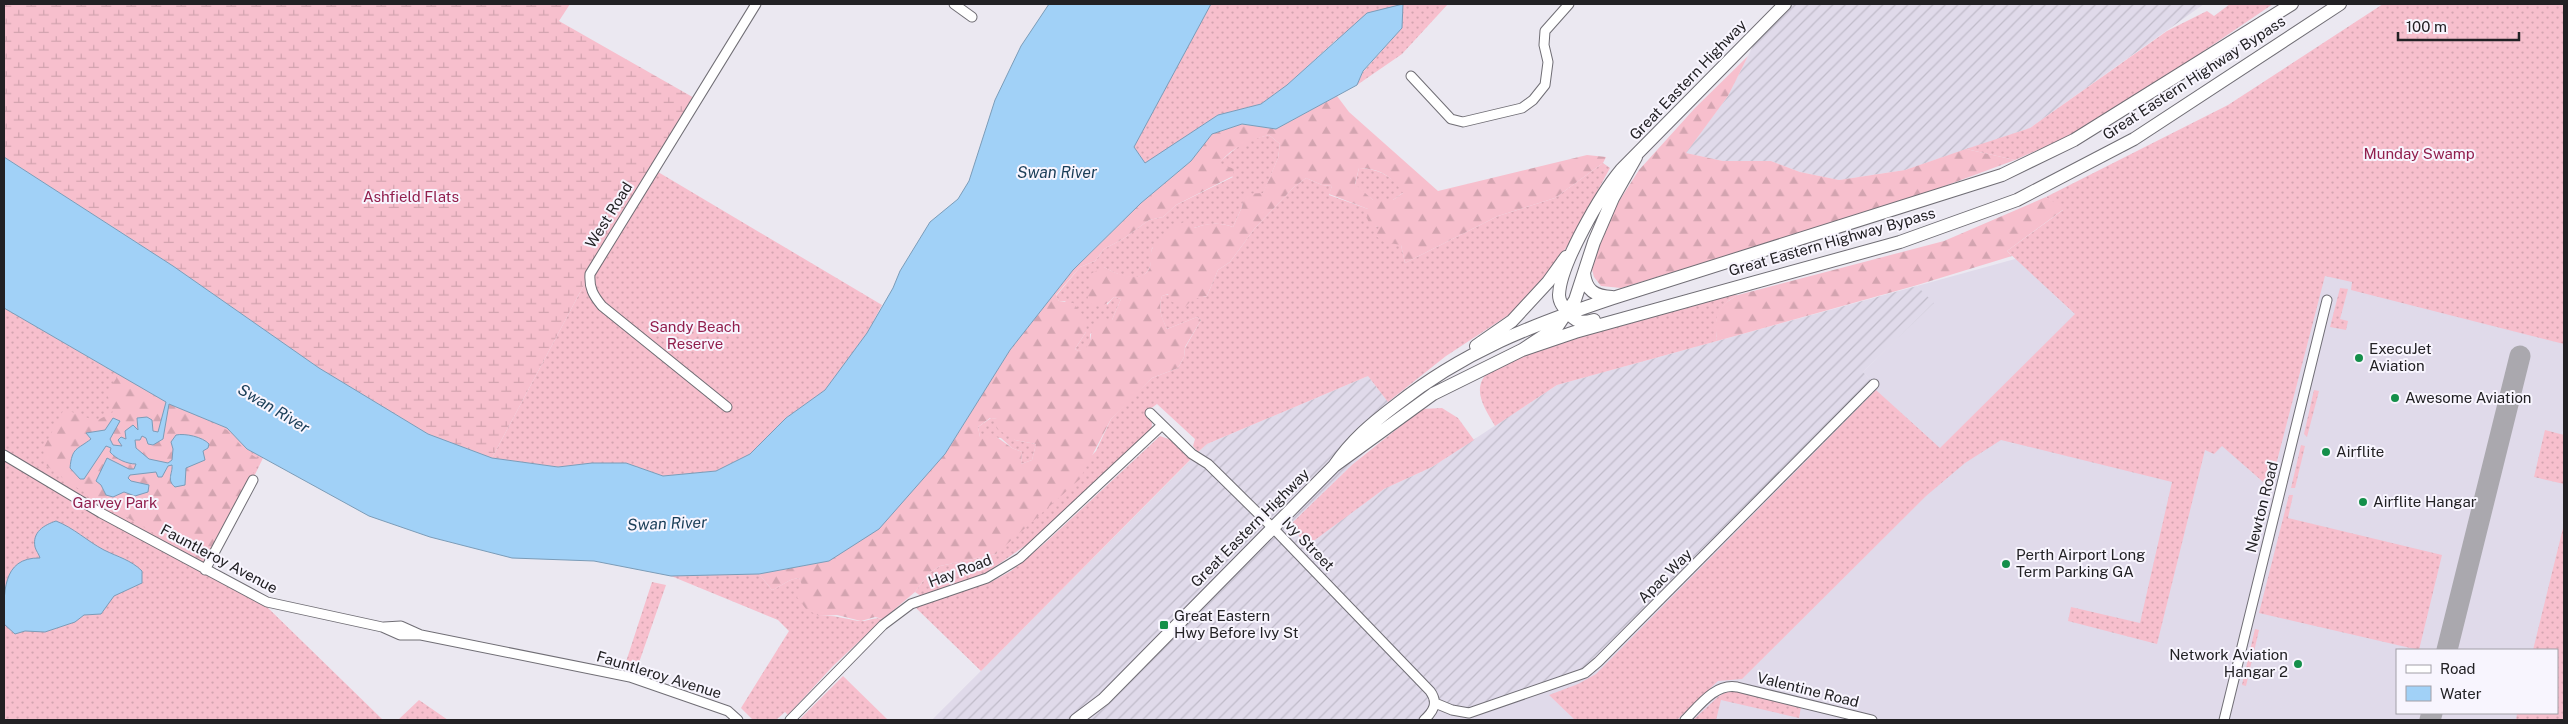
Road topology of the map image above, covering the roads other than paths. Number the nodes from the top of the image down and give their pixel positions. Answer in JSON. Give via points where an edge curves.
{"nodes":[{"id":1,"x":756,"y":4,"type":"edge"},
{"id":2,"x":954,"y":4,"type":"edge"},
{"id":3,"x":1569,"y":4,"type":"edge"},
{"id":4,"x":1785,"y":4,"type":"edge"},
{"id":5,"x":2292,"y":4,"type":"edge"},
{"id":6,"x":2340,"y":4,"type":"edge"},
{"id":7,"x":972,"y":17,"type":"dead end"},
{"id":8,"x":1411,"y":76,"type":"dead end"},
{"id":9,"x":1636,"y":157,"type":"junction"},
{"id":10,"x":1577,"y":243,"type":"junction"},
{"id":11,"x":1584,"y":272,"type":"junction"},
{"id":12,"x":1613,"y":298,"type":"junction"},
{"id":13,"x":2327,"y":300,"type":"dead end"},
{"id":14,"x":1568,"y":313,"type":"junction"},
{"id":15,"x":1635,"y":315,"type":"junction"},
{"id":16,"x":1522,"y":350,"type":"junction"},
{"id":17,"x":1450,"y":366,"type":"junction"},
{"id":18,"x":1874,"y":384,"type":"dead end"},
{"id":19,"x":727,"y":407,"type":"dead end"},
{"id":20,"x":1150,"y":413,"type":"dead end"},
{"id":21,"x":1162,"y":425,"type":"junction"},
{"id":22,"x":4,"y":454,"type":"edge"},
{"id":23,"x":1334,"y":466,"type":"junction"},
{"id":24,"x":253,"y":480,"type":"dead end"},
{"id":25,"x":1273,"y":528,"type":"junction"},
{"id":26,"x":205,"y":570,"type":"junction"},
{"id":27,"x":1104,"y":699,"type":"junction"},
{"id":28,"x":1435,"y":704,"type":"junction"},
{"id":29,"x":738,"y":720,"type":"edge"},
{"id":30,"x":790,"y":720,"type":"edge"},
{"id":31,"x":1076,"y":720,"type":"edge"},
{"id":32,"x":1089,"y":720,"type":"edge"},
{"id":33,"x":1424,"y":720,"type":"edge"},
{"id":34,"x":1684,"y":720,"type":"edge"},
{"id":35,"x":1872,"y":720,"type":"edge"},
{"id":36,"x":2224,"y":720,"type":"edge"}],
"edges":[{"from":1,"to":19,"type":"street","name":"West Road","via":[[594,266],[589,284],[593,295],[609,313]]},
{"from":2,"to":7,"type":"street"},
{"from":3,"to":8,"type":"street","via":[[1545,32],[1548,62],[1545,84],[1522,108],[1463,122],[1451,118]]},
{"from":4,"to":9,"type":"highway","name":"Great Eastern Highway"},
{"from":5,"to":12,"type":"highway","name":"Great Eastern Highway Bypass","via":[[2074,140],[2002,175]]},
{"from":6,"to":15,"type":"highway","name":"Great Eastern Highway Bypass","via":[[2134,139],[2017,200],[1900,242]]},
{"from":9,"to":10,"type":"highway","name":"Great Eastern Highway","via":[[1606,189]]},
{"from":9,"to":11,"type":"highway","name":"Great Eastern Highway","via":[[1613,198]]},
{"from":10,"to":14,"type":"highway","name":"Great Eastern Highway","via":[[1559,295]]},
{"from":10,"to":17,"type":"highway","via":[[1548,282],[1512,321]]},
{"from":11,"to":12,"type":"highway","via":[[1587,286],[1594,294]]},
{"from":11,"to":14,"type":"highway","name":"Great Eastern Highway"},
{"from":12,"to":14,"type":"highway","name":"Great Eastern Highway Bypass"},
{"from":13,"to":36,"type":"street","name":"Newton Road"},
{"from":14,"to":15,"type":"highway","via":[[1579,322],[1627,312]]},
{"from":14,"to":16,"type":"highway","name":"Great Eastern Highway","via":[[1557,327]]},
{"from":14,"to":17,"type":"highway","name":"Great Eastern Highway","via":[[1512,334]]},
{"from":15,"to":16,"type":"highway","name":"Great Eastern Highway Bypass"},
{"from":16,"to":23,"type":"highway","name":"Great Eastern Highway","via":[[1433,394]]},
{"from":17,"to":23,"type":"highway","name":"Great Eastern Highway","via":[[1356,438]]},
{"from":18,"to":28,"type":"street","name":"Apac Way","via":[[1585,673],[1469,713]]},
{"from":20,"to":21,"type":"street","name":"Ivy Street"},
{"from":21,"to":25,"type":"street","name":"Ivy Street","via":[[1192,454],[1208,464]]},
{"from":21,"to":30,"type":"street","name":"Hay Road","via":[[1020,558],[987,578],[911,604],[883,625]]},
{"from":22,"to":26,"type":"street","name":"Fauntleroy Avenue"},
{"from":23,"to":25,"type":"highway","name":"Great Eastern Highway"},
{"from":24,"to":26,"type":"street"},
{"from":25,"to":27,"type":"highway","name":"Great Eastern Highway"},
{"from":25,"to":28,"type":"street","name":"Ivy Street","via":[[1430,691]]},
{"from":26,"to":29,"type":"street","name":"Fauntleroy Avenue","via":[[267,602],[382,627],[400,626],[421,635],[630,677],[728,711]]},
{"from":27,"to":31,"type":"highway","name":"Great Eastern Highway"},
{"from":27,"to":32,"type":"highway","name":"Great Eastern Highway"},
{"from":28,"to":33,"type":"street"},
{"from":34,"to":35,"type":"street","name":"Valentine Road","via":[[1725,686],[1737,686]]}]}
